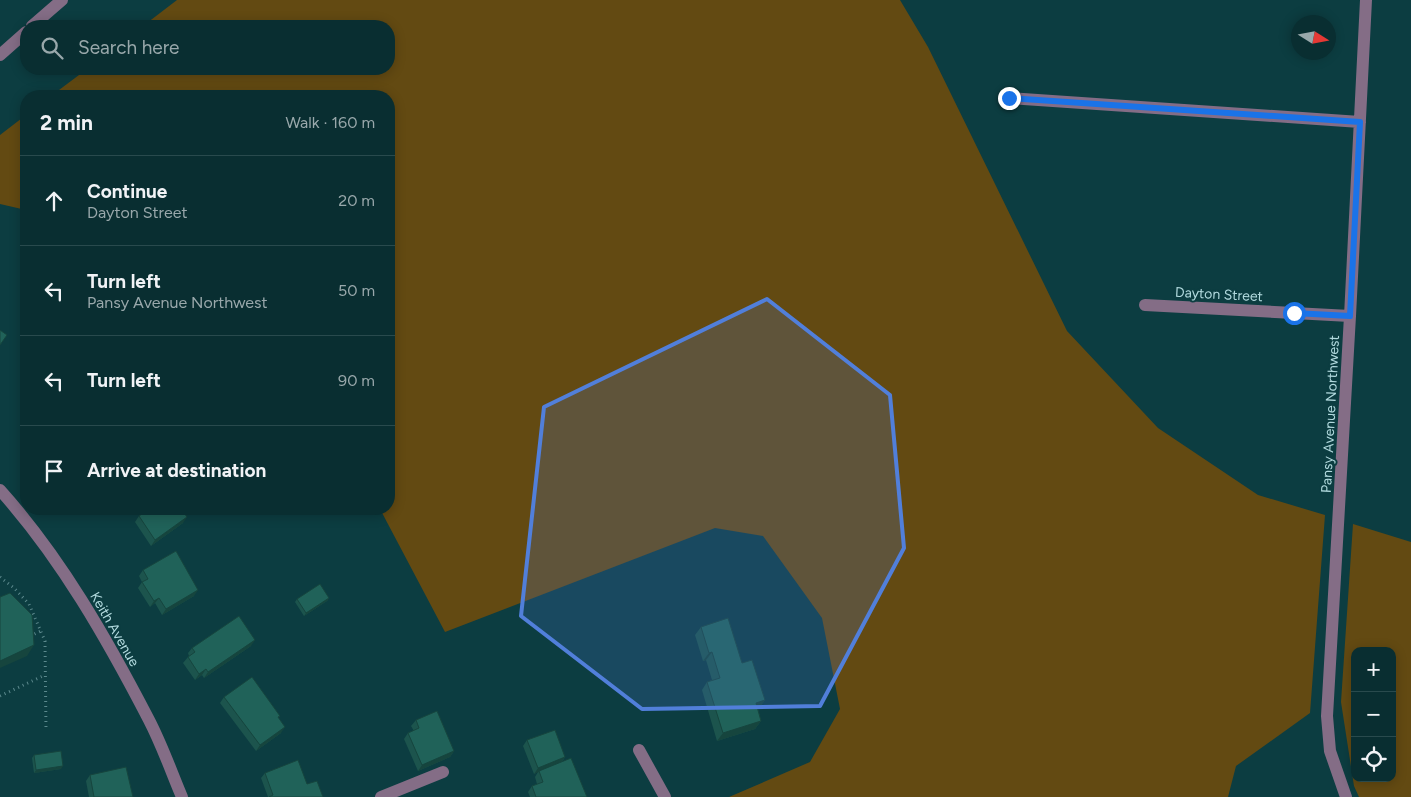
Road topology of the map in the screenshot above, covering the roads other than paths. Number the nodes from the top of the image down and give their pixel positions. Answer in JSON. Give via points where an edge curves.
{"nodes":[{"id":1,"x":62,"y":0,"type":"edge"},
{"id":2,"x":1366,"y":0,"type":"edge"},
{"id":3,"x":39,"y":20,"type":"edge"},
{"id":4,"x":20,"y":37,"type":"edge"},
{"id":5,"x":0,"y":55,"type":"edge"},
{"id":6,"x":1009,"y":98,"type":"dead end"},
{"id":7,"x":1360,"y":122,"type":"junction"},
{"id":8,"x":1145,"y":305,"type":"dead end"},
{"id":9,"x":1350,"y":316,"type":"junction"},
{"id":10,"x":0,"y":490,"type":"edge"},
{"id":11,"x":20,"y":513,"type":"edge"},
{"id":12,"x":22,"y":515,"type":"edge"},
{"id":13,"x":639,"y":750,"type":"dead end"},
{"id":14,"x":443,"y":772,"type":"dead end"},
{"id":15,"x":182,"y":797,"type":"edge"},
{"id":16,"x":381,"y":797,"type":"edge"},
{"id":17,"x":665,"y":797,"type":"edge"},
{"id":18,"x":1346,"y":797,"type":"edge"}],
"edges":[{"from":1,"to":3,"type":"street"},
{"from":2,"to":7,"type":"street","name":"Pansy Avenue Northwest"},
{"from":4,"to":5,"type":"street"},
{"from":6,"to":7,"type":"street"},
{"from":7,"to":9,"type":"street","name":"Pansy Avenue Northwest"},
{"from":8,"to":9,"type":"street","name":"Dayton Street"},
{"from":9,"to":18,"type":"street","name":"Pansy Avenue Northwest","via":[[1327,716],[1330,751]]},
{"from":10,"to":11,"type":"street","name":"Keith Avenue"},
{"from":12,"to":15,"type":"street","name":"Keith Avenue","via":[[85,605],[150,721]]},
{"from":13,"to":17,"type":"street"},
{"from":14,"to":16,"type":"street"}]}
